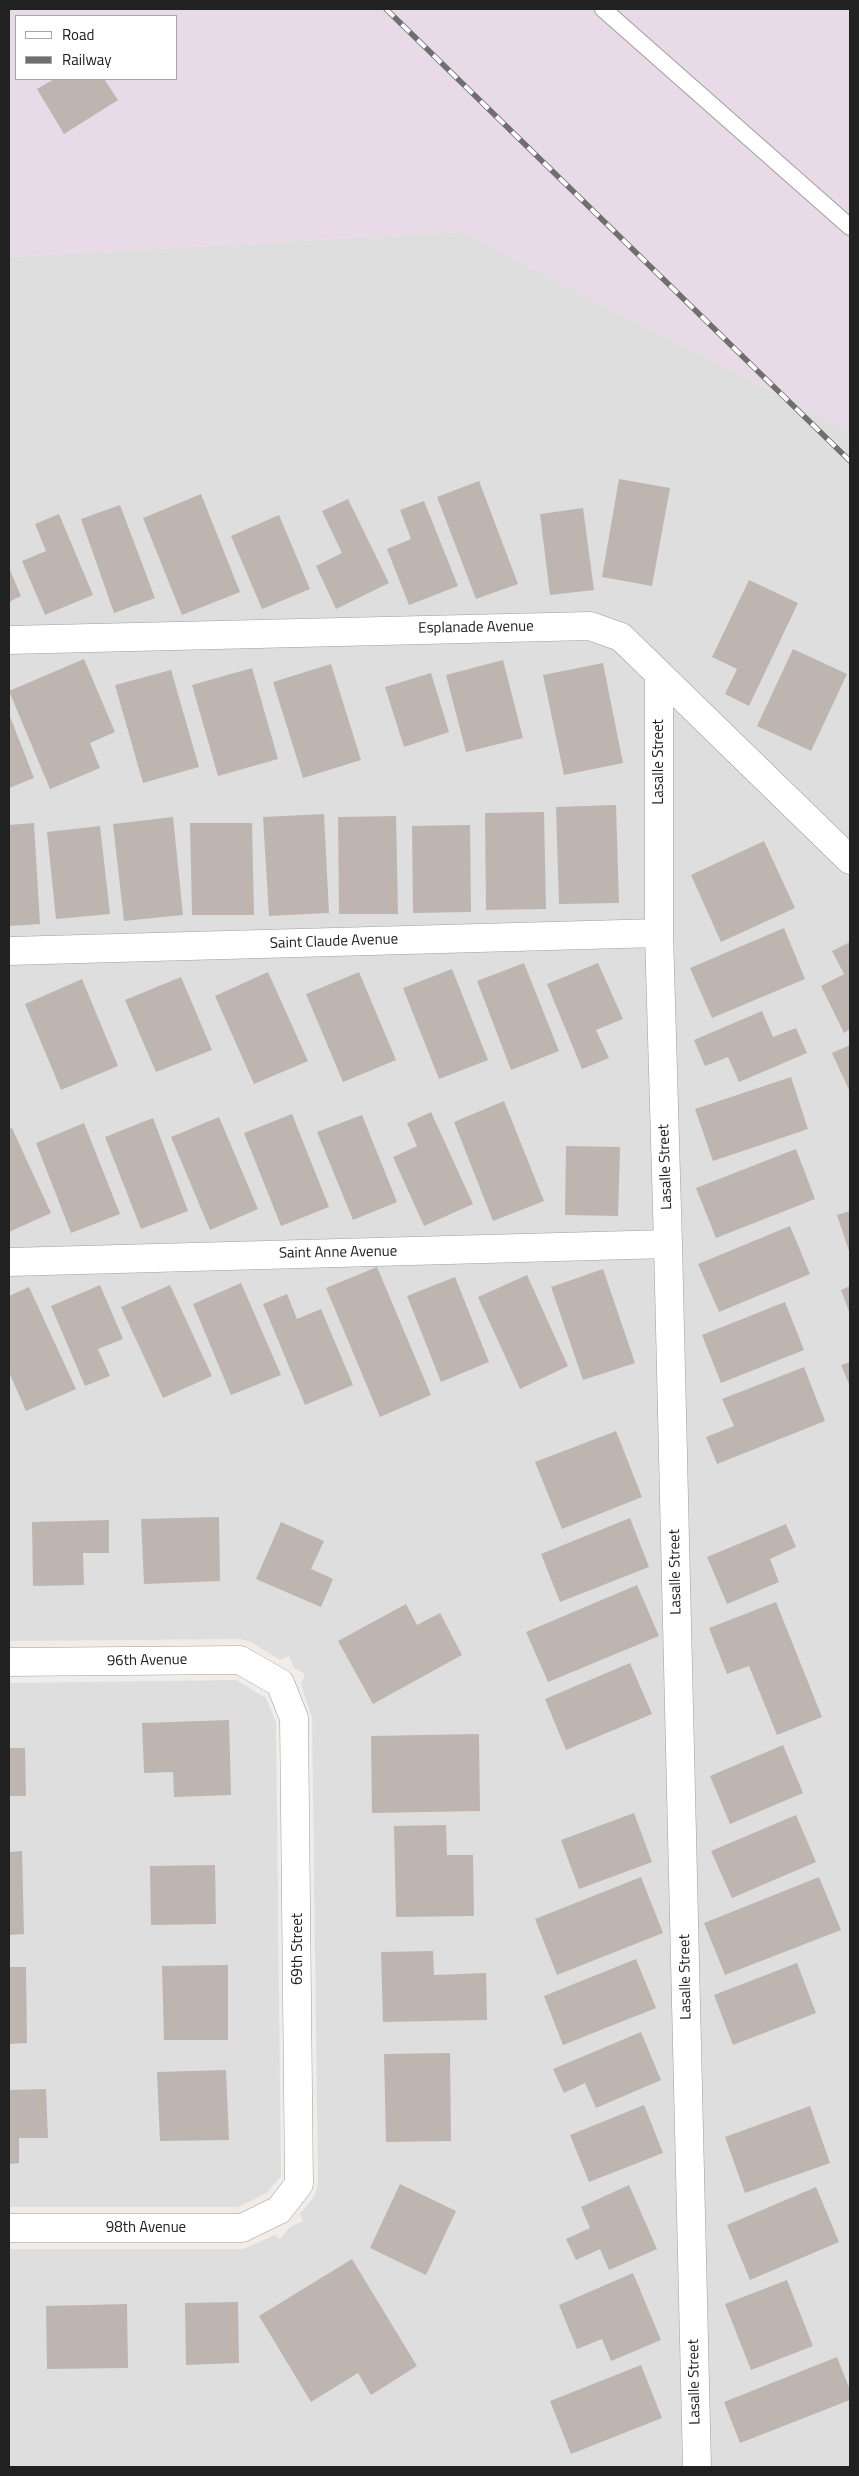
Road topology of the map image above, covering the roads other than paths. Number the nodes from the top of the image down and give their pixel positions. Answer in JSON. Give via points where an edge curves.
{"nodes":[{"id":1,"x":603,"y":9,"type":"edge"},
{"id":2,"x":850,"y":227,"type":"edge"},
{"id":3,"x":9,"y":640,"type":"edge"},
{"id":4,"x":659,"y":677,"type":"junction"},
{"id":5,"x":850,"y":860,"type":"edge"},
{"id":6,"x":658,"y":933,"type":"junction"},
{"id":7,"x":9,"y":951,"type":"edge"},
{"id":8,"x":668,"y":1244,"type":"junction"},
{"id":9,"x":9,"y":1262,"type":"edge"},
{"id":10,"x":9,"y":1662,"type":"edge"},
{"id":11,"x":280,"y":1683,"type":"joint"},
{"id":12,"x":279,"y":2210,"type":"joint"},
{"id":13,"x":9,"y":2228,"type":"edge"},
{"id":14,"x":697,"y":2467,"type":"edge"}],
"edges":[{"from":1,"to":2,"type":"lane"},
{"from":3,"to":4,"type":"street","name":"Esplanade Avenue","via":[[590,626],[621,637]]},
{"from":4,"to":5,"type":"street","name":"Esplanade Avenue"},
{"from":4,"to":6,"type":"street","name":"Lasalle Street"},
{"from":6,"to":7,"type":"street","name":"Saint Claude Avenue"},
{"from":6,"to":8,"type":"street","name":"Lasalle Street"},
{"from":8,"to":9,"type":"street","name":"Saint Anne Avenue"},
{"from":8,"to":14,"type":"street","name":"Lasalle Street"},
{"from":10,"to":11,"type":"street","name":"96th Avenue","via":[[240,1660]]},
{"from":11,"to":12,"type":"street","name":"69th Street","via":[[294,1718],[299,2184]]},
{"from":12,"to":13,"type":"street","name":"98th Avenue","via":[[242,2228]]}]}
